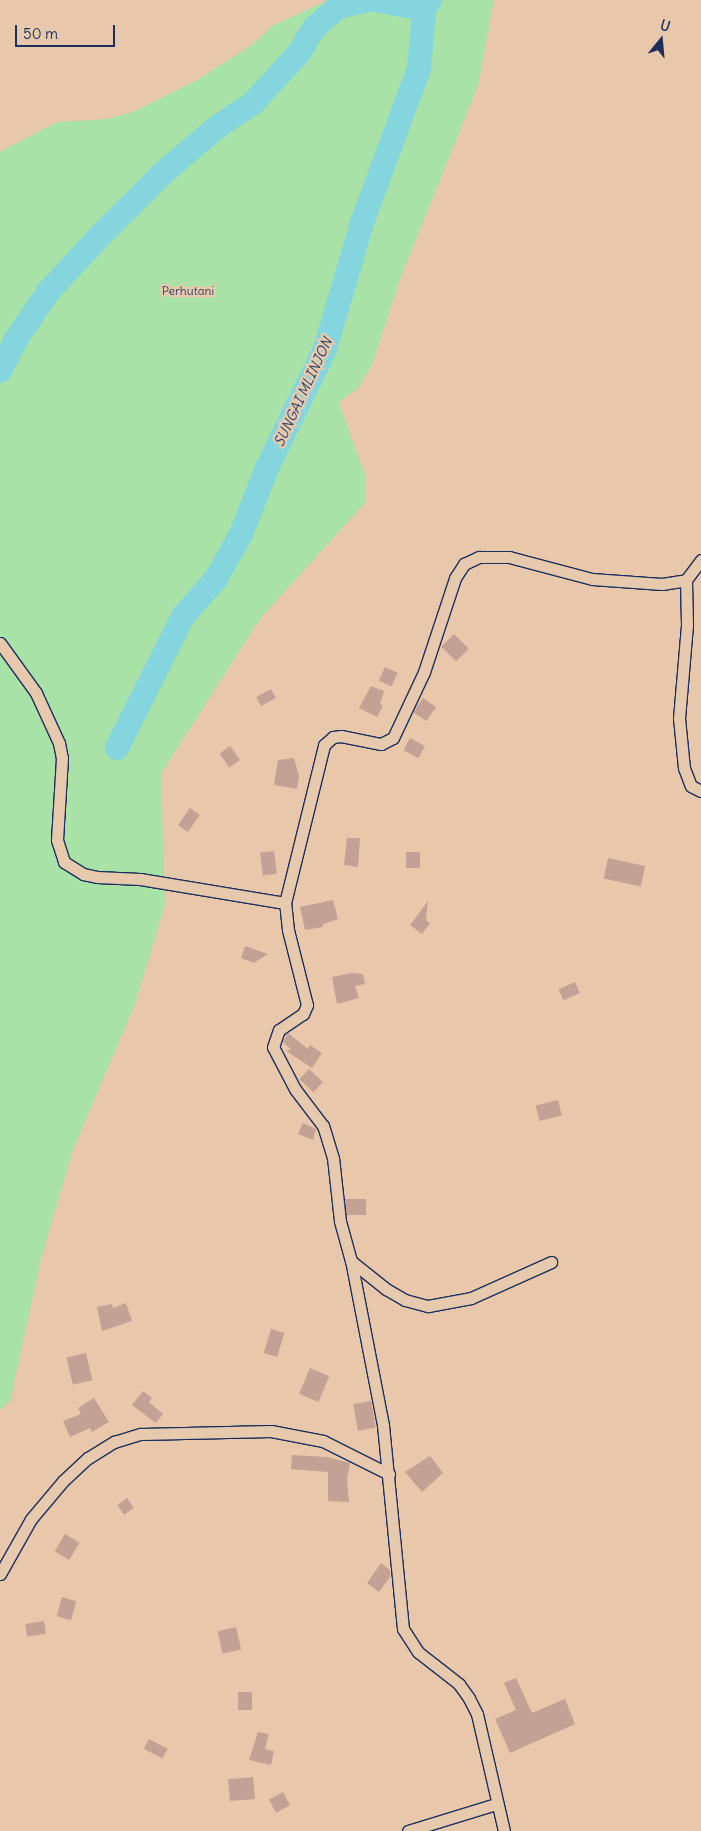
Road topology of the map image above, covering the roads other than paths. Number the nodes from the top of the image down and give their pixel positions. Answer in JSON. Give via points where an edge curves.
{"nodes":[{"id":1,"x":701,"y":560,"type":"edge"},
{"id":2,"x":686,"y":580,"type":"junction"},
{"id":3,"x":0,"y":642,"type":"edge"},
{"id":4,"x":701,"y":791,"type":"edge"},
{"id":5,"x":285,"y":903,"type":"junction"},
{"id":6,"x":350,"y":1260,"type":"junction"},
{"id":7,"x":551,"y":1262,"type":"dead end"},
{"id":8,"x":389,"y":1474,"type":"junction"},
{"id":9,"x":0,"y":1574,"type":"edge"},
{"id":10,"x":496,"y":1804,"type":"junction"},
{"id":11,"x":408,"y":1831,"type":"edge"},
{"id":12,"x":504,"y":1831,"type":"edge"}],
"edges":[{"from":1,"to":2,"type":"street"},
{"from":2,"to":4,"type":"street","via":[[687,625],[679,718],[684,768],[691,786]]},
{"from":2,"to":5,"type":"street","via":[[662,584],[592,578],[489,555],[464,564],[455,578],[424,672],[393,738],[376,744],[341,736],[324,745]]},
{"from":3,"to":5,"type":"street","via":[[36,693],[59,743],[62,758],[57,840],[64,862],[83,874],[97,877],[140,879]]},
{"from":5,"to":6,"type":"street","via":[[288,930],[308,1005],[303,1014],[279,1030],[273,1047],[295,1089],[323,1126],[329,1140],[340,1221]]},
{"from":6,"to":7,"type":"street","via":[[386,1289],[405,1300],[428,1306],[471,1298]]},
{"from":6,"to":8,"type":"street"},
{"from":8,"to":9,"type":"street","via":[[323,1441],[271,1431],[142,1434],[114,1442],[88,1458],[63,1481],[31,1519]]},
{"from":8,"to":10,"type":"street","via":[[403,1629],[418,1652],[459,1684],[469,1698],[477,1714]]},
{"from":10,"to":11,"type":"street"},
{"from":10,"to":12,"type":"street"}]}
